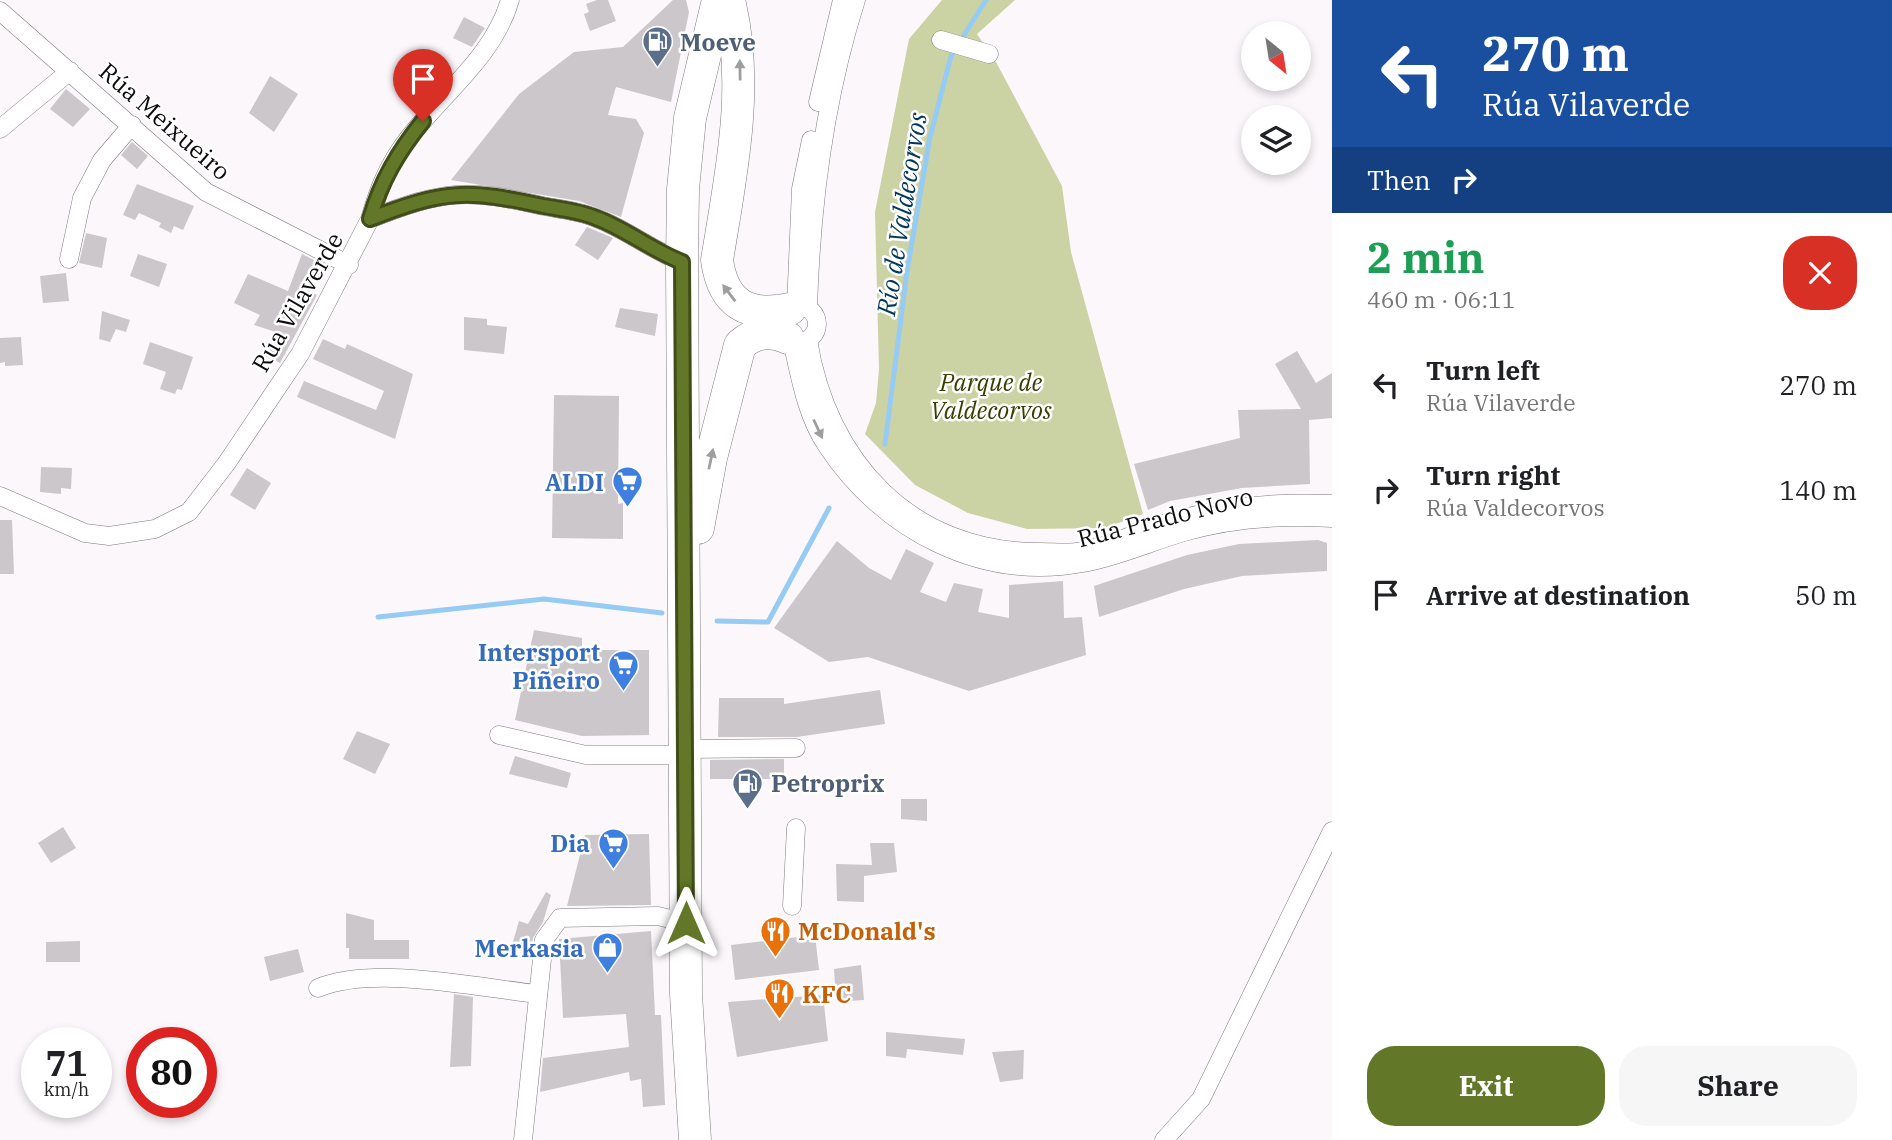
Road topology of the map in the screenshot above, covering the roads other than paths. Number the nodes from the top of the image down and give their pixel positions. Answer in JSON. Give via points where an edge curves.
{"nodes":[{"id":1,"x":510,"y":0,"type":"edge"},
{"id":2,"x":718,"y":0,"type":"edge"},
{"id":3,"x":729,"y":0,"type":"edge"},
{"id":4,"x":842,"y":0,"type":"edge"},
{"id":5,"x":856,"y":0,"type":"edge"},
{"id":6,"x":0,"y":10,"type":"edge"},
{"id":7,"x":941,"y":40,"type":"dead end"},
{"id":8,"x":989,"y":54,"type":"dead end"},
{"id":9,"x":71,"y":71,"type":"junction"},
{"id":10,"x":132,"y":125,"type":"junction"},
{"id":11,"x":0,"y":129,"type":"edge"},
{"id":12,"x":370,"y":219,"type":"junction"},
{"id":13,"x":69,"y":258,"type":"dead end"},
{"id":14,"x":682,"y":262,"type":"junction"},
{"id":15,"x":349,"y":265,"type":"junction"},
{"id":16,"x":797,"y":324,"type":"junction"},
{"id":17,"x":0,"y":496,"type":"edge"},
{"id":18,"x":1332,"y":504,"type":"edge"},
{"id":19,"x":1332,"y":518,"type":"edge"},
{"id":20,"x":684,"y":598,"type":"junction"},
{"id":21,"x":499,"y":735,"type":"dead end"},
{"id":22,"x":796,"y":748,"type":"dead end"},
{"id":23,"x":685,"y":752,"type":"junction"},
{"id":24,"x":796,"y":828,"type":"dead end"},
{"id":25,"x":1332,"y":831,"type":"edge"},
{"id":26,"x":792,"y":905,"type":"dead end"},
{"id":27,"x":686,"y":923,"type":"junction"},
{"id":28,"x":318,"y":988,"type":"dead end"},
{"id":29,"x":537,"y":994,"type":"junction"},
{"id":30,"x":523,"y":1140,"type":"edge"},
{"id":31,"x":695,"y":1140,"type":"edge"},
{"id":32,"x":1164,"y":1140,"type":"edge"}],
"edges":[{"from":1,"to":12,"type":"street","via":[[485,51],[399,151],[380,186]]},
{"from":2,"to":14,"type":"highway","via":[[691,118]]},
{"from":16,"to":3,"type":"highway","one_way":true,"via":[[749,310],[727,293],[719,274],[717,260],[740,101],[740,60]]},
{"from":4,"to":16,"type":"street","name":"Rúa Prado Novo","via":[[801,189]]},
{"from":5,"to":16,"type":"street","name":"Rúa Prado Novo","via":[[834,84],[814,193]]},
{"from":6,"to":9,"type":"street","name":"Rúa Meixueiro"},
{"from":7,"to":8,"type":"street"},
{"from":9,"to":10,"type":"street","name":"Rúa Meixueiro"},
{"from":9,"to":11,"type":"street"},
{"from":10,"to":13,"type":"street","via":[[102,160],[82,198]]},
{"from":10,"to":15,"type":"street","name":"Rúa Meixueiro","via":[[219,200]]},
{"from":12,"to":14,"type":"street","name":"Rúa Vilaverde","via":[[417,201],[459,192],[499,196],[595,217]]},
{"from":12,"to":15,"type":"street","name":"Rúa Vilaverde"},
{"from":14,"to":20,"type":"highway"},
{"from":15,"to":17,"type":"street","name":"Rúa Vilaverde","via":[[300,354],[189,512],[155,529],[109,536],[85,533]]},
{"from":16,"to":18,"type":"street","name":"Rúa Prado Novo","via":[[837,433],[870,480],[899,508],[927,526],[973,544],[1018,552],[1081,551],[1184,518],[1272,502]]},
{"from":16,"to":19,"type":"street","name":"Rúa Prado Novo","one_way":true,"via":[[808,408],[826,445],[863,492],[894,520],[972,557],[1018,566],[1079,564],[1200,529],[1274,516]]},
{"from":20,"to":16,"type":"highway","one_way":true,"via":[[711,458],[740,345],[753,334],[778,334]]},
{"from":20,"to":23,"type":"highway"},
{"from":21,"to":23,"type":"street","via":[[586,755]]},
{"from":22,"to":23,"type":"street"},
{"from":23,"to":27,"type":"highway"},
{"from":24,"to":26,"type":"street"},
{"from":25,"to":32,"type":"street","via":[[1201,1099]]},
{"from":27,"to":29,"type":"street","via":[[658,916],[560,918],[544,940]]},
{"from":27,"to":31,"type":"highway"},
{"from":28,"to":29,"type":"street","via":[[336,980],[369,976]]},
{"from":29,"to":30,"type":"street"}]}
